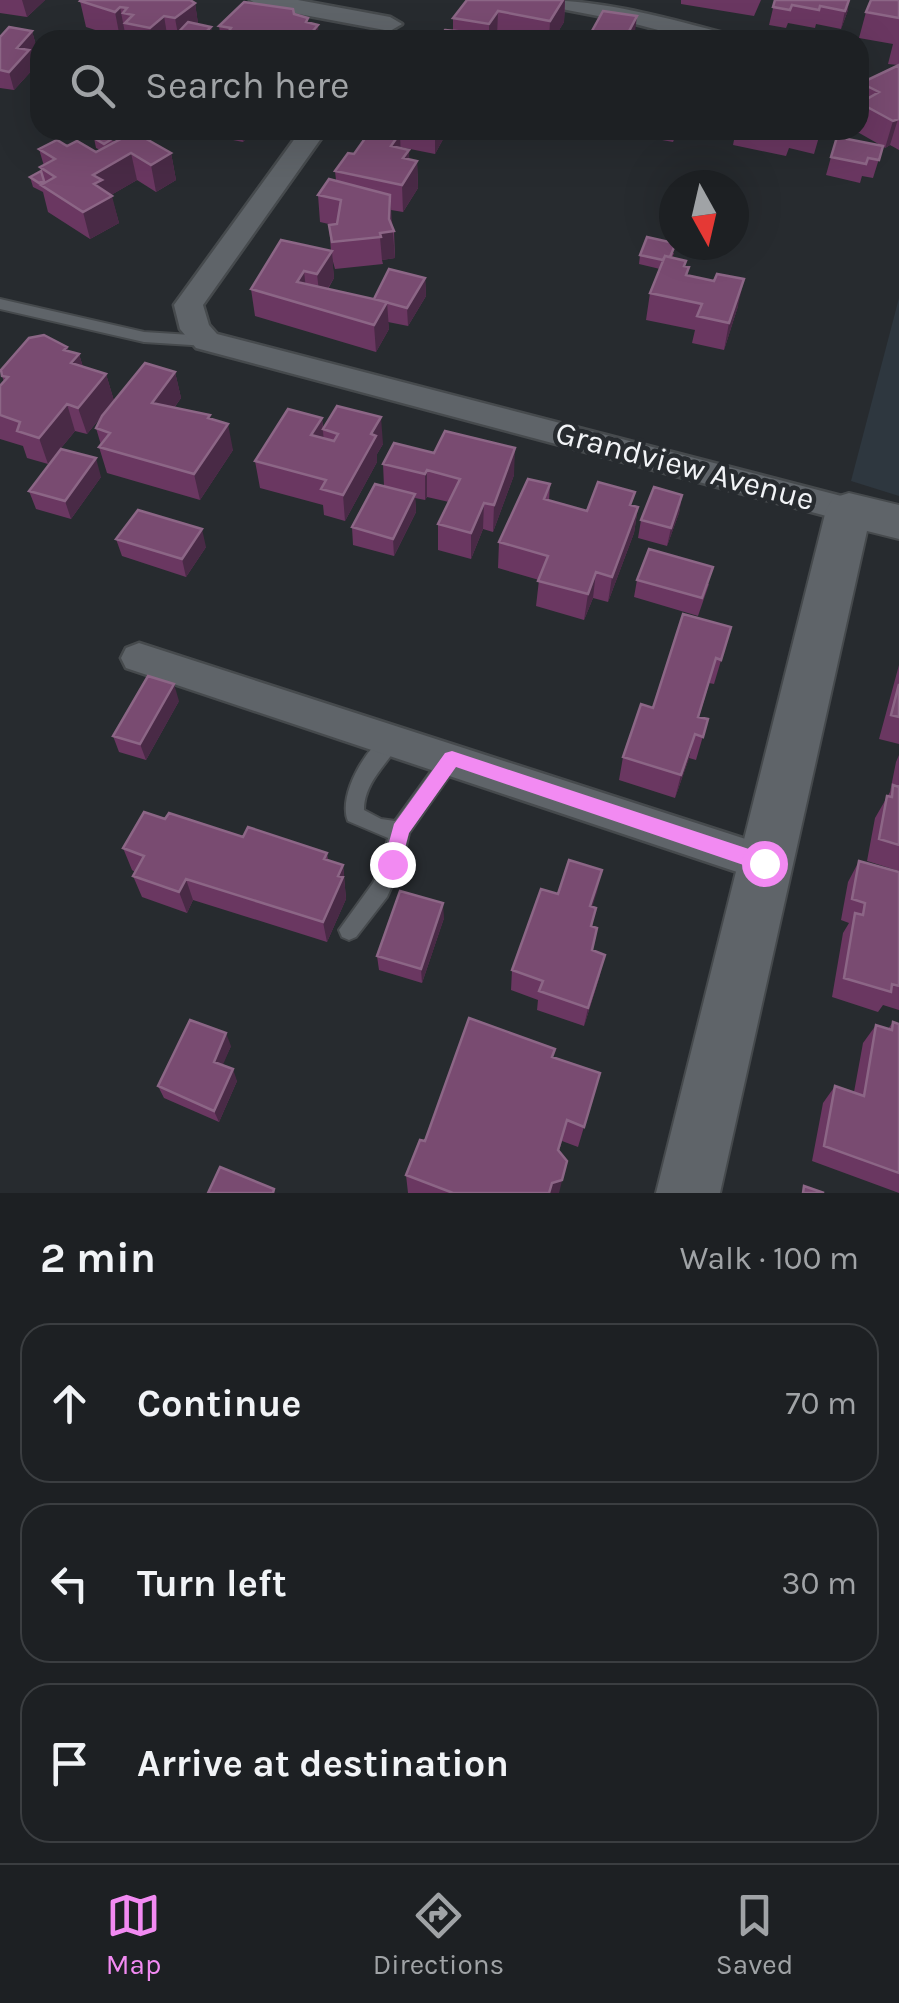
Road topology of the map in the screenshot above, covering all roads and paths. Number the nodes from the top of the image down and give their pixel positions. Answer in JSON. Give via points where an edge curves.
{"nodes":[{"id":1,"x":261,"y":0,"type":"edge"},
{"id":2,"x":410,"y":0,"type":"edge"},
{"id":3,"x":550,"y":0,"type":"edge"},
{"id":4,"x":376,"y":30,"type":"edge"},
{"id":5,"x":386,"y":30,"type":"edge"},
{"id":6,"x":686,"y":30,"type":"edge"},
{"id":7,"x":307,"y":140,"type":"edge"},
{"id":8,"x":0,"y":304,"type":"edge"},
{"id":9,"x":206,"y":341,"type":"junction"},
{"id":10,"x":874,"y":516,"type":"edge"},
{"id":11,"x":139,"y":658,"type":"dead end"},
{"id":12,"x":393,"y":739,"type":"junction"},
{"id":13,"x":452,"y":758,"type":"junction"},
{"id":14,"x":400,"y":830,"type":"junction"},
{"id":15,"x":764,"y":863,"type":"junction"},
{"id":16,"x":349,"y":930,"type":"dead end"},
{"id":17,"x":688,"y":1193,"type":"edge"}],
"edges":[{"from":1,"to":4,"type":"street"},
{"from":2,"to":5,"type":"street"},
{"from":3,"to":6,"type":"street"},
{"from":7,"to":9,"type":"street","via":[[188,305]]},
{"from":8,"to":9,"type":"lane","via":[[144,337]]},
{"from":9,"to":10,"type":"street","name":"Grandview Avenue"},
{"from":10,"to":15,"type":"street","name":"Grandview Avenue"},
{"from":11,"to":12,"type":"street"},
{"from":12,"to":13,"type":"street"},
{"from":12,"to":14,"type":"lane","via":[[352,806],[370,823]]},
{"from":13,"to":14,"type":"lane"},
{"from":13,"to":15,"type":"street"},
{"from":14,"to":16,"type":"lane","via":[[380,890]]},
{"from":15,"to":17,"type":"street","name":"Grandview Avenue"}]}
